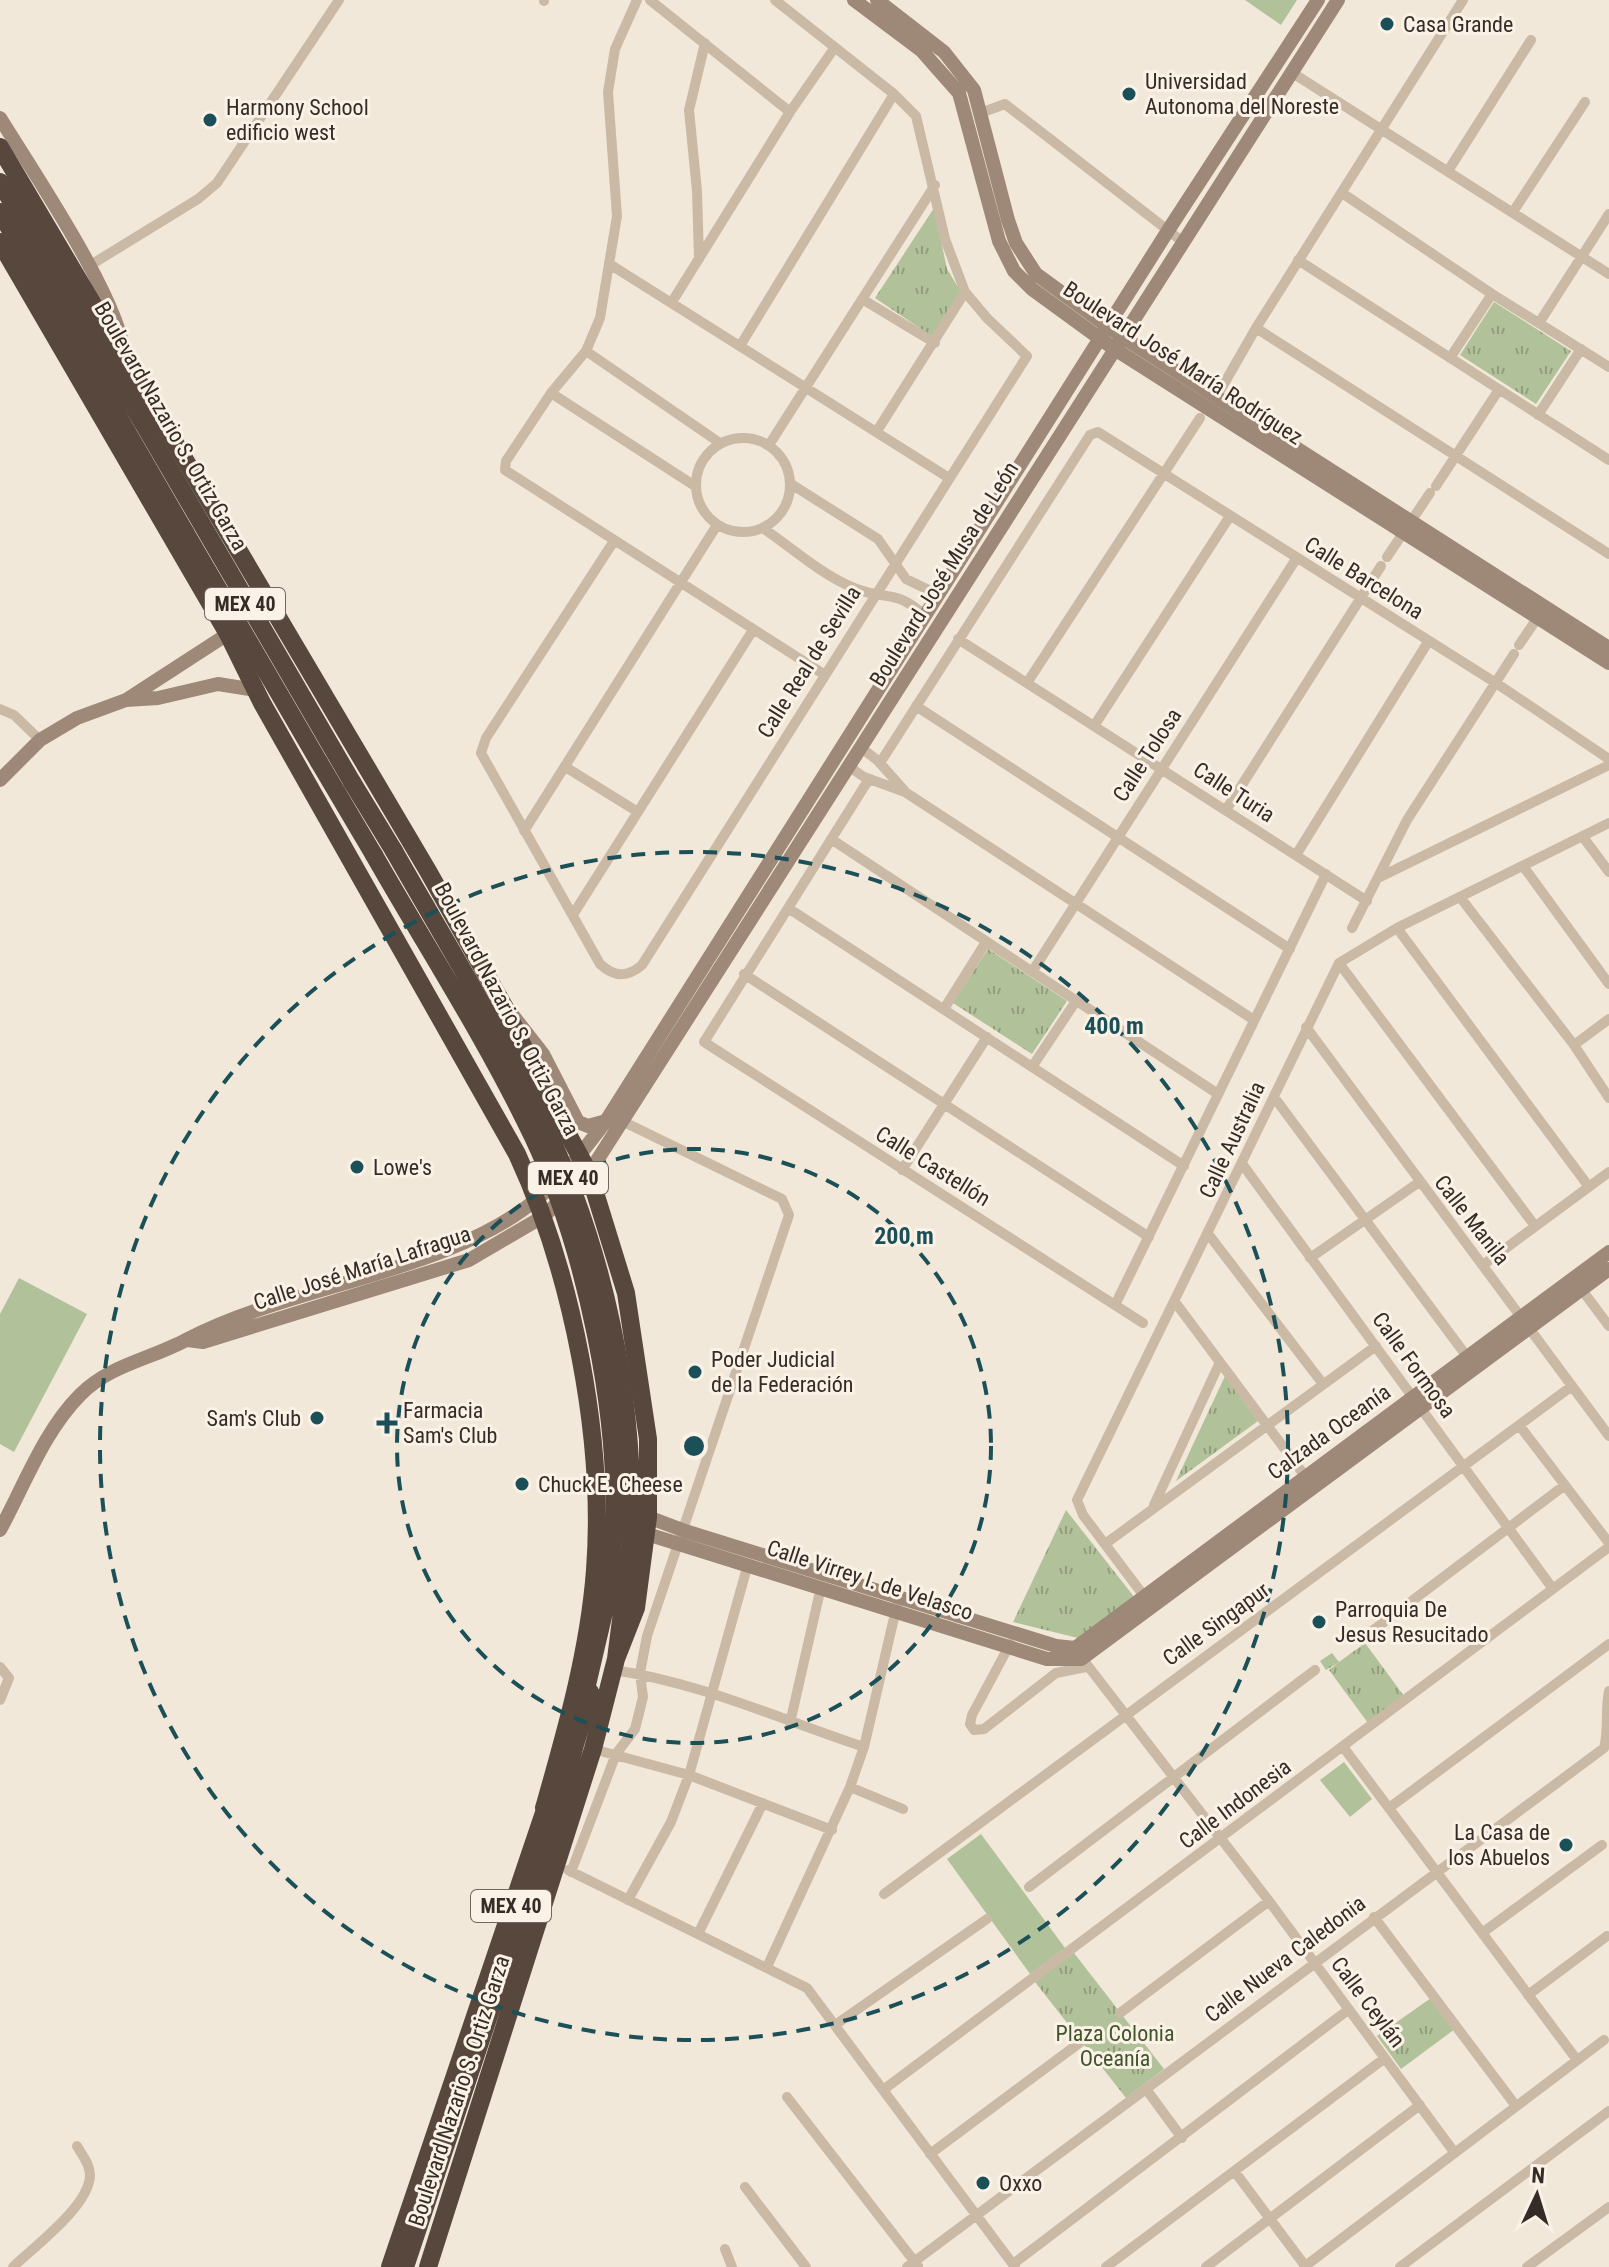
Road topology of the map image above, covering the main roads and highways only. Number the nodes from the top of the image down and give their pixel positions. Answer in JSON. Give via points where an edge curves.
{"nodes":[{"id":1,"x":854,"y":0,"type":"edge"},
{"id":2,"x":877,"y":0,"type":"edge"},
{"id":3,"x":1318,"y":0,"type":"edge"},
{"id":4,"x":1338,"y":0,"type":"edge"},
{"id":5,"x":0,"y":118,"type":"edge"},
{"id":6,"x":0,"y":147,"type":"edge"},
{"id":7,"x":0,"y":182,"type":"edge"},
{"id":8,"x":0,"y":212,"type":"edge"},
{"id":9,"x":0,"y":242,"type":"edge"},
{"id":10,"x":10,"y":259,"type":"junction"},
{"id":11,"x":38,"y":277,"type":"junction"},
{"id":12,"x":1104,"y":332,"type":"junction"},
{"id":13,"x":96,"y":342,"type":"junction"},
{"id":14,"x":1117,"y":342,"type":"junction"},
{"id":15,"x":124,"y":358,"type":"junction"},
{"id":16,"x":185,"y":463,"type":"junction"},
{"id":17,"x":992,"y":507,"type":"junction"},
{"id":18,"x":1007,"y":516,"type":"junction"},
{"id":19,"x":1408,"y":526,"type":"junction"},
{"id":20,"x":271,"y":609,"type":"junction"},
{"id":21,"x":228,"y":634,"type":"junction"},
{"id":22,"x":1609,"y":648,"type":"edge"},
{"id":23,"x":1609,"y":663,"type":"edge"},
{"id":24,"x":256,"y":690,"type":"junction"},
{"id":25,"x":126,"y":700,"type":"junction"},
{"id":26,"x":866,"y":706,"type":"junction"},
{"id":27,"x":848,"y":766,"type":"junction"},
{"id":28,"x":0,"y":780,"type":"edge"},
{"id":29,"x":379,"y":793,"type":"junction"},
{"id":30,"x":353,"y":819,"type":"junction"},
{"id":31,"x":391,"y":845,"type":"junction"},
{"id":32,"x":371,"y":895,"type":"junction"},
{"id":33,"x":505,"y":1008,"type":"junction"},
{"id":34,"x":556,"y":1115,"type":"junction"},
{"id":35,"x":606,"y":1121,"type":"junction"},
{"id":36,"x":517,"y":1154,"type":"junction"},
{"id":37,"x":580,"y":1155,"type":"junction"},
{"id":38,"x":589,"y":1173,"type":"junction"},
{"id":39,"x":541,"y":1208,"type":"junction"},
{"id":40,"x":613,"y":1242,"type":"junction"},
{"id":41,"x":550,"y":1244,"type":"junction"},
{"id":42,"x":1609,"y":1252,"type":"edge"},
{"id":43,"x":400,"y":1265,"type":"junction"},
{"id":44,"x":440,"y":1269,"type":"junction"},
{"id":45,"x":1609,"y":1269,"type":"edge"},
{"id":46,"x":1525,"y":1323,"type":"junction"},
{"id":47,"x":187,"y":1340,"type":"junction"},
{"id":48,"x":1417,"y":1404,"type":"junction"},
{"id":49,"x":1310,"y":1482,"type":"junction"},
{"id":50,"x":0,"y":1530,"type":"edge"},
{"id":51,"x":635,"y":1533,"type":"junction"},
{"id":52,"x":683,"y":1537,"type":"junction"},
{"id":53,"x":897,"y":1604,"type":"junction"},
{"id":54,"x":1081,"y":1658,"type":"junction"},
{"id":55,"x":593,"y":1670,"type":"junction"},
{"id":56,"x":544,"y":1808,"type":"junction"},
{"id":57,"x":390,"y":2267,"type":"edge"},
{"id":58,"x":405,"y":2267,"type":"edge"},
{"id":59,"x":428,"y":2267,"type":"edge"}],
"edges":[{"from":1,"to":12,"type":"main road","name":"Boulevard José María Rodríguez","via":[[950,79],[970,122],[991,216],[1014,271],[1047,302]]},
{"from":2,"to":12,"type":"main road","name":"Boulevard José María Rodríguez","via":[[954,62],[974,90],[1008,220],[1025,259]]},
{"from":3,"to":12,"type":"main road","name":"Boulevard José Musa de León"},
{"from":4,"to":14,"type":"main road","name":"Boulevard José Musa de León"},
{"from":5,"to":15,"type":"main road","via":[[89,266],[122,333]]},
{"from":6,"to":15,"type":"highway"},
{"from":7,"to":13,"type":"highway","name":"Boulevard Nazario S. Ortiz Garza","number":"MEX 40"},
{"from":8,"to":11,"type":"highway","name":"Boulevard Nazario S. Ortiz Garza","number":"MEX 40"},
{"from":9,"to":10,"type":"highway"},
{"from":10,"to":11,"type":"highway"},
{"from":10,"to":21,"type":"highway"},
{"from":11,"to":30,"type":"highway","name":"Boulevard Nazario S. Ortiz Garza","number":"MEX 40","bridge":true},
{"from":12,"to":14,"type":"main road","name":"Boulevard José María Rodríguez"},
{"from":12,"to":17,"type":"main road","name":"Boulevard José Musa de León"},
{"from":13,"to":16,"type":"highway"},
{"from":13,"to":31,"type":"highway","name":"Boulevard Nazario S. Ortiz Garza","number":"MEX 40","bridge":true},
{"from":14,"to":18,"type":"main road","name":"Boulevard José Musa de León"},
{"from":14,"to":19,"type":"main road","name":"Boulevard José María Rodríguez","via":[[1208,407]]},
{"from":15,"to":16,"type":"highway"},
{"from":16,"to":20,"type":"highway"},
{"from":17,"to":18,"type":"main road","via":[[1003,505]]},
{"from":17,"to":26,"type":"main road","name":"Boulevard José Musa de León"},
{"from":18,"to":27,"type":"main road","name":"Boulevard José Musa de León"},
{"from":19,"to":22,"type":"main road","name":"Boulevard José María Rodríguez"},
{"from":19,"to":23,"type":"main road","name":"Boulevard José María Rodríguez"},
{"from":20,"to":21,"type":"main road"},
{"from":20,"to":29,"type":"highway"},
{"from":21,"to":24,"type":"highway"},
{"from":21,"to":25,"type":"main road"},
{"from":24,"to":25,"type":"main road","via":[[218,684]]},
{"from":24,"to":32,"type":"highway"},
{"from":25,"to":28,"type":"main road","via":[[77,718],[40,740]]},
{"from":26,"to":27,"type":"main road","via":[[848,749]]},
{"from":26,"to":35,"type":"main road","name":"Boulevard José Musa de León"},
{"from":27,"to":38,"type":"main road","name":"Boulevard José Musa de León"},
{"from":29,"to":31,"type":"highway"},
{"from":29,"to":33,"type":"highway"},
{"from":30,"to":32,"type":"highway"},
{"from":30,"to":51,"type":"highway","name":"Boulevard Nazario S. Ortiz Garza","number":"MEX 40","bridge":true,"via":[[520,1110],[546,1167],[579,1271],[604,1387],[614,1469]]},
{"from":31,"to":51,"type":"highway","name":"Boulevard Nazario S. Ortiz Garza","number":"MEX 40","bridge":true,"via":[[525,1084],[568,1181],[591,1248],[621,1383]]},
{"from":32,"to":36,"type":"highway"},
{"from":33,"to":34,"type":"highway"},
{"from":33,"to":35,"type":"main road","via":[[543,1054],[578,1122],[588,1126]]},
{"from":34,"to":36,"type":"highway","via":[[555,1133],[544,1148]]},
{"from":34,"to":37,"type":"highway"},
{"from":35,"to":37,"type":"main road","name":"Boulevard José Musa de León"},
{"from":36,"to":39,"type":"highway"},
{"from":37,"to":38,"type":"highway"},
{"from":37,"to":39,"type":"main road","name":"Boulevard José Musa de León"},
{"from":38,"to":39,"type":"main road","name":"Boulevard José Musa de León"},
{"from":38,"to":40,"type":"highway"},
{"from":39,"to":41,"type":"highway"},
{"from":39,"to":43,"type":"main road","name":"Calle José María Lafragua"},
{"from":39,"to":44,"type":"main road","name":"Calle José María Lafragua","via":[[495,1247]]},
{"from":40,"to":41,"type":"highway","via":[[572,1231]]},
{"from":40,"to":51,"type":"highway","via":[[648,1439]]},
{"from":41,"to":56,"type":"highway","via":[[587,1397],[597,1539],[584,1654]]},
{"from":42,"to":46,"type":"main road","name":"Calzada Oceanía"},
{"from":43,"to":44,"type":"main road"},
{"from":43,"to":47,"type":"main road","name":"Calle José María Lafragua","via":[[297,1296]]},
{"from":44,"to":47,"type":"main road","name":"Calle José María Lafragua","via":[[203,1342]]},
{"from":45,"to":46,"type":"main road","name":"Calzada Oceanía"},
{"from":46,"to":48,"type":"main road","name":"Calzada Oceanía"},
{"from":46,"to":48,"type":"main road","name":"Calzada Oceanía","via":[[1468,1358]]},
{"from":47,"to":50,"type":"main road","name":"Calle José María Lafragua","via":[[105,1374],[80,1394],[60,1418]]},
{"from":48,"to":49,"type":"main road","name":"Calzada Oceanía"},
{"from":49,"to":54,"type":"main road","name":"Calzada Oceanía"},
{"from":49,"to":54,"type":"main road","name":"Calzada Oceanía","via":[[1144,1596]]},
{"from":51,"to":52,"type":"main road","name":"Calle Virrey I. de Velasco"},
{"from":51,"to":55,"type":"highway","name":"Boulevard Nazario S. Ortiz Garza","number":"MEX 40"},
{"from":51,"to":59,"type":"highway","name":"Boulevard Nazario S. Ortiz Garza","number":"MEX 40","via":[[615,1664],[564,1868]]},
{"from":52,"to":53,"type":"main road","name":"Calle Virrey I. de Velasco"},
{"from":52,"to":53,"type":"main road","name":"Calle Virrey I. de Velasco","via":[[821,1587]]},
{"from":53,"to":54,"type":"main road","name":"Calle Virrey I. de Velasco","via":[[1014,1633]]},
{"from":53,"to":54,"type":"main road","name":"Calle Virrey I. de Velasco","via":[[1009,1648],[1054,1660]]},
{"from":55,"to":56,"type":"highway","name":"Boulevard Nazario S. Ortiz Garza","number":"MEX 40","via":[[566,1758]]},
{"from":55,"to":58,"type":"highway","via":[[587,1714],[550,1833]]},
{"from":56,"to":57,"type":"highway","name":"Boulevard Nazario S. Ortiz Garza","number":"MEX 40"}]}
